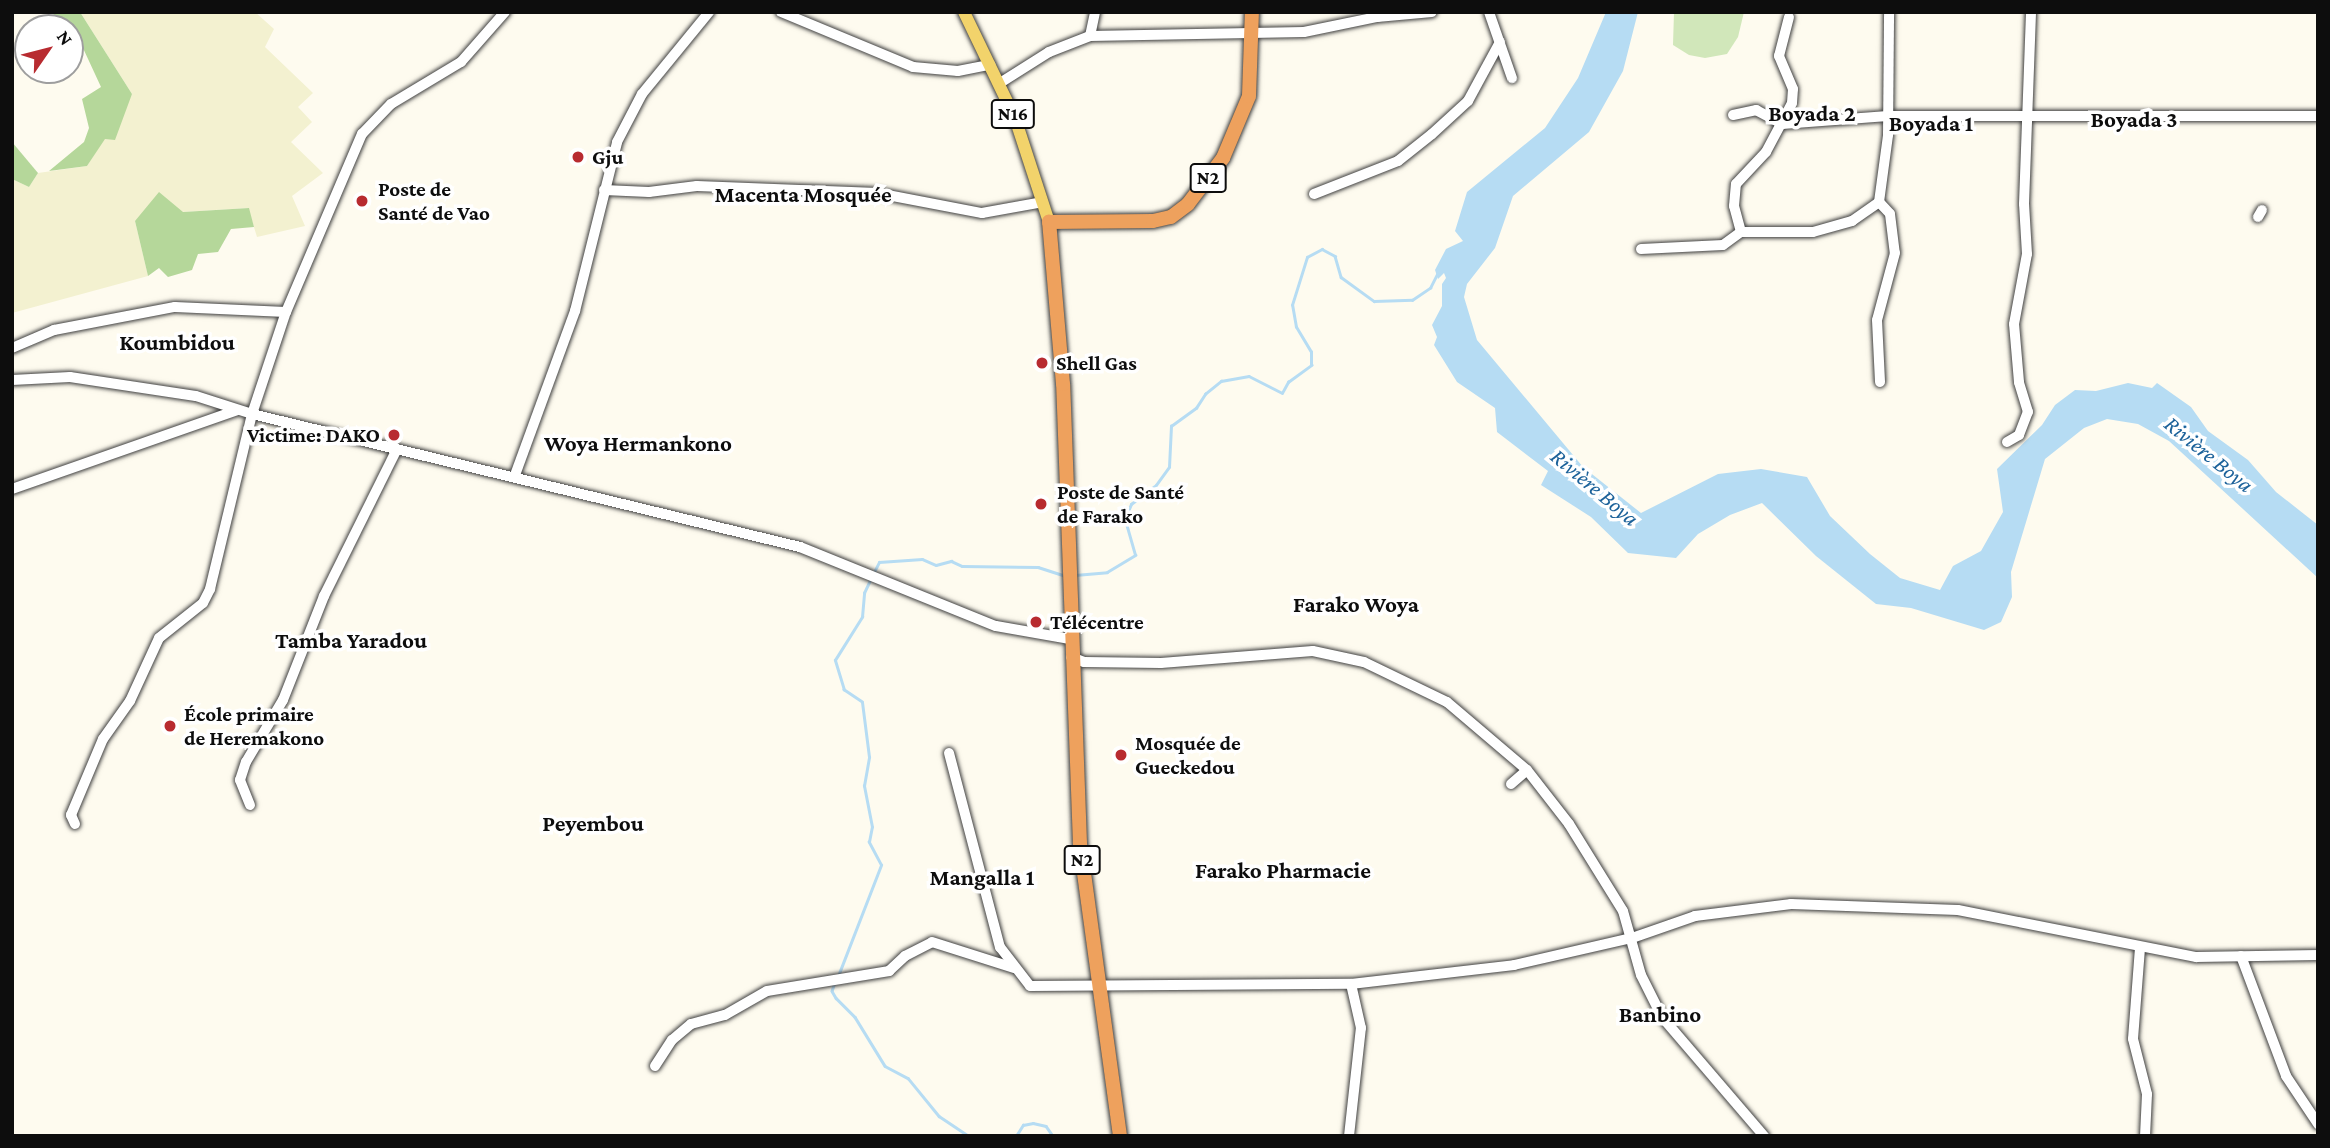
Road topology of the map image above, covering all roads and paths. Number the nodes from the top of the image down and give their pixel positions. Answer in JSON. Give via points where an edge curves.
{"nodes":[{"id":1,"x":505,"y":12,"type":"edge"},
{"id":2,"x":709,"y":12,"type":"edge"},
{"id":3,"x":781,"y":12,"type":"edge"},
{"id":4,"x":964,"y":12,"type":"edge"},
{"id":5,"x":1095,"y":12,"type":"edge"},
{"id":6,"x":1252,"y":12,"type":"edge"},
{"id":7,"x":1432,"y":12,"type":"edge"},
{"id":8,"x":1489,"y":12,"type":"edge"},
{"id":9,"x":1889,"y":12,"type":"edge"},
{"id":10,"x":2031,"y":12,"type":"edge"},
{"id":11,"x":1789,"y":17,"type":"dead end"},
{"id":12,"x":1252,"y":32,"type":"junction"},
{"id":13,"x":1090,"y":36,"type":"junction"},
{"id":14,"x":1500,"y":42,"type":"junction"},
{"id":15,"x":990,"y":65,"type":"junction"},
{"id":16,"x":1512,"y":78,"type":"dead end"},
{"id":17,"x":1000,"y":83,"type":"junction"},
{"id":18,"x":1733,"y":115,"type":"dead end"},
{"id":19,"x":1888,"y":116,"type":"junction"},
{"id":20,"x":2318,"y":116,"type":"edge"},
{"id":21,"x":2028,"y":118,"type":"junction"},
{"id":22,"x":1782,"y":124,"type":"junction"},
{"id":23,"x":604,"y":190,"type":"junction"},
{"id":24,"x":1314,"y":194,"type":"dead end"},
{"id":25,"x":1043,"y":202,"type":"junction"},
{"id":26,"x":1879,"y":202,"type":"junction"},
{"id":27,"x":1049,"y":222,"type":"junction"},
{"id":28,"x":1741,"y":232,"type":"junction"},
{"id":29,"x":1641,"y":249,"type":"dead end"},
{"id":30,"x":286,"y":312,"type":"junction"},
{"id":31,"x":12,"y":348,"type":"edge"},
{"id":32,"x":12,"y":380,"type":"edge"},
{"id":33,"x":1880,"y":382,"type":"dead end"},
{"id":34,"x":238,"y":410,"type":"junction"},
{"id":35,"x":252,"y":414,"type":"junction"},
{"id":36,"x":2007,"y":442,"type":"dead end"},
{"id":37,"x":397,"y":449,"type":"junction"},
{"id":38,"x":515,"y":475,"type":"junction"},
{"id":39,"x":12,"y":489,"type":"edge"},
{"id":40,"x":1070,"y":639,"type":"junction"},
{"id":41,"x":1071,"y":657,"type":"junction"},
{"id":42,"x":949,"y":753,"type":"dead end"},
{"id":43,"x":1527,"y":771,"type":"junction"},
{"id":44,"x":1511,"y":784,"type":"dead end"},
{"id":45,"x":250,"y":805,"type":"dead end"},
{"id":46,"x":75,"y":824,"type":"dead end"},
{"id":47,"x":1632,"y":938,"type":"junction"},
{"id":48,"x":2140,"y":948,"type":"junction"},
{"id":49,"x":2318,"y":955,"type":"edge"},
{"id":50,"x":2241,"y":957,"type":"junction"},
{"id":51,"x":1014,"y":968,"type":"junction"},
{"id":52,"x":1351,"y":984,"type":"junction"},
{"id":53,"x":1098,"y":987,"type":"junction"},
{"id":54,"x":655,"y":1066,"type":"dead end"},
{"id":55,"x":2318,"y":1124,"type":"edge"},
{"id":56,"x":1120,"y":1136,"type":"edge"},
{"id":57,"x":1349,"y":1136,"type":"edge"},
{"id":58,"x":1765,"y":1136,"type":"edge"},
{"id":59,"x":2145,"y":1136,"type":"edge"}],
"edges":[{"from":1,"to":30,"type":"street","via":[[461,62],[391,104],[362,134]]},
{"from":2,"to":23,"type":"street","via":[[627,118]]},
{"from":3,"to":15,"type":"street","via":[[913,67],[958,71]]},
{"from":4,"to":15,"type":"main road","number":"N16"},
{"from":5,"to":13,"type":"street"},
{"from":6,"to":12,"type":"highway","number":"N2"},
{"from":7,"to":12,"type":"street","via":[[1377,17],[1304,32]]},
{"from":8,"to":14,"type":"street"},
{"from":9,"to":19,"type":"street"},
{"from":10,"to":21,"type":"street"},
{"from":11,"to":22,"type":"street","via":[[1779,56],[1793,89]]},
{"from":12,"to":13,"type":"street"},
{"from":12,"to":27,"type":"highway","number":"N2","via":[[1249,96],[1238,128],[1188,204],[1171,217],[1153,221]]},
{"from":13,"to":17,"type":"street","via":[[1049,52]]},
{"from":14,"to":16,"type":"street"},
{"from":14,"to":24,"type":"street","via":[[1468,102],[1432,134],[1398,161]]},
{"from":15,"to":17,"type":"main road","number":"N16"},
{"from":17,"to":25,"type":"main road","number":"N16"},
{"from":18,"to":22,"type":"street","via":[[1756,110]]},
{"from":19,"to":21,"type":"street"},
{"from":19,"to":22,"type":"street"},
{"from":19,"to":26,"type":"street"},
{"from":20,"to":21,"type":"street"},
{"from":21,"to":36,"type":"street","via":[[2026,254],[2014,324],[2018,382],[2028,412],[2018,435]]},
{"from":22,"to":28,"type":"street","via":[[1766,152],[1737,184],[1734,206]]},
{"from":23,"to":25,"type":"street","via":[[649,192],[697,186],[877,193],[982,214]]},
{"from":23,"to":38,"type":"street","via":[[575,311]]},
{"from":25,"to":27,"type":"main road","number":"N16"},
{"from":26,"to":28,"type":"street","via":[[1852,221],[1813,232]]},
{"from":26,"to":33,"type":"street","via":[[1890,214],[1895,253],[1877,320]]},
{"from":27,"to":40,"type":"highway","number":"N2","via":[[1063,384]]},
{"from":28,"to":29,"type":"street","via":[[1723,245]]},
{"from":30,"to":31,"type":"street","via":[[175,307],[54,330]]},
{"from":30,"to":35,"type":"street"},
{"from":32,"to":34,"type":"street","via":[[121,382],[196,396]]},
{"from":34,"to":35,"type":"street"},
{"from":34,"to":39,"type":"street"},
{"from":35,"to":37,"type":"street"},
{"from":35,"to":46,"type":"street","via":[[210,589],[203,603],[159,638],[130,701],[103,738],[71,815]]},
{"from":37,"to":38,"type":"street"},
{"from":37,"to":45,"type":"street","via":[[324,596],[283,700],[246,762],[240,780]]},
{"from":38,"to":40,"type":"street","via":[[800,547],[996,626]]},
{"from":40,"to":41,"type":"highway","number":"N2"},
{"from":41,"to":43,"type":"street","via":[[1084,662],[1161,663],[1313,651],[1364,662],[1447,702]]},
{"from":41,"to":53,"type":"highway","number":"N2","via":[[1080,844]]},
{"from":42,"to":51,"type":"street","via":[[1000,947]]},
{"from":43,"to":44,"type":"street"},
{"from":43,"to":47,"type":"street","via":[[1603,874]]},
{"from":47,"to":48,"type":"street","via":[[1695,916],[1791,904],[1877,904],[1958,910]]},
{"from":47,"to":52,"type":"street","via":[[1514,965]]},
{"from":47,"to":58,"type":"street","via":[[1640,975],[1662,1017]]},
{"from":48,"to":50,"type":"street","via":[[2196,957]]},
{"from":48,"to":59,"type":"street","via":[[2133,1039],[2147,1094]]},
{"from":49,"to":50,"type":"street"},
{"from":50,"to":55,"type":"street","via":[[2286,1076]]},
{"from":51,"to":53,"type":"street","via":[[1030,986]]},
{"from":51,"to":54,"type":"street","via":[[932,942],[889,971],[767,991],[725,1015],[691,1024],[672,1040]]},
{"from":52,"to":53,"type":"street"},
{"from":52,"to":57,"type":"street","via":[[1361,1028]]},
{"from":53,"to":56,"type":"highway","number":"N2"}]}
